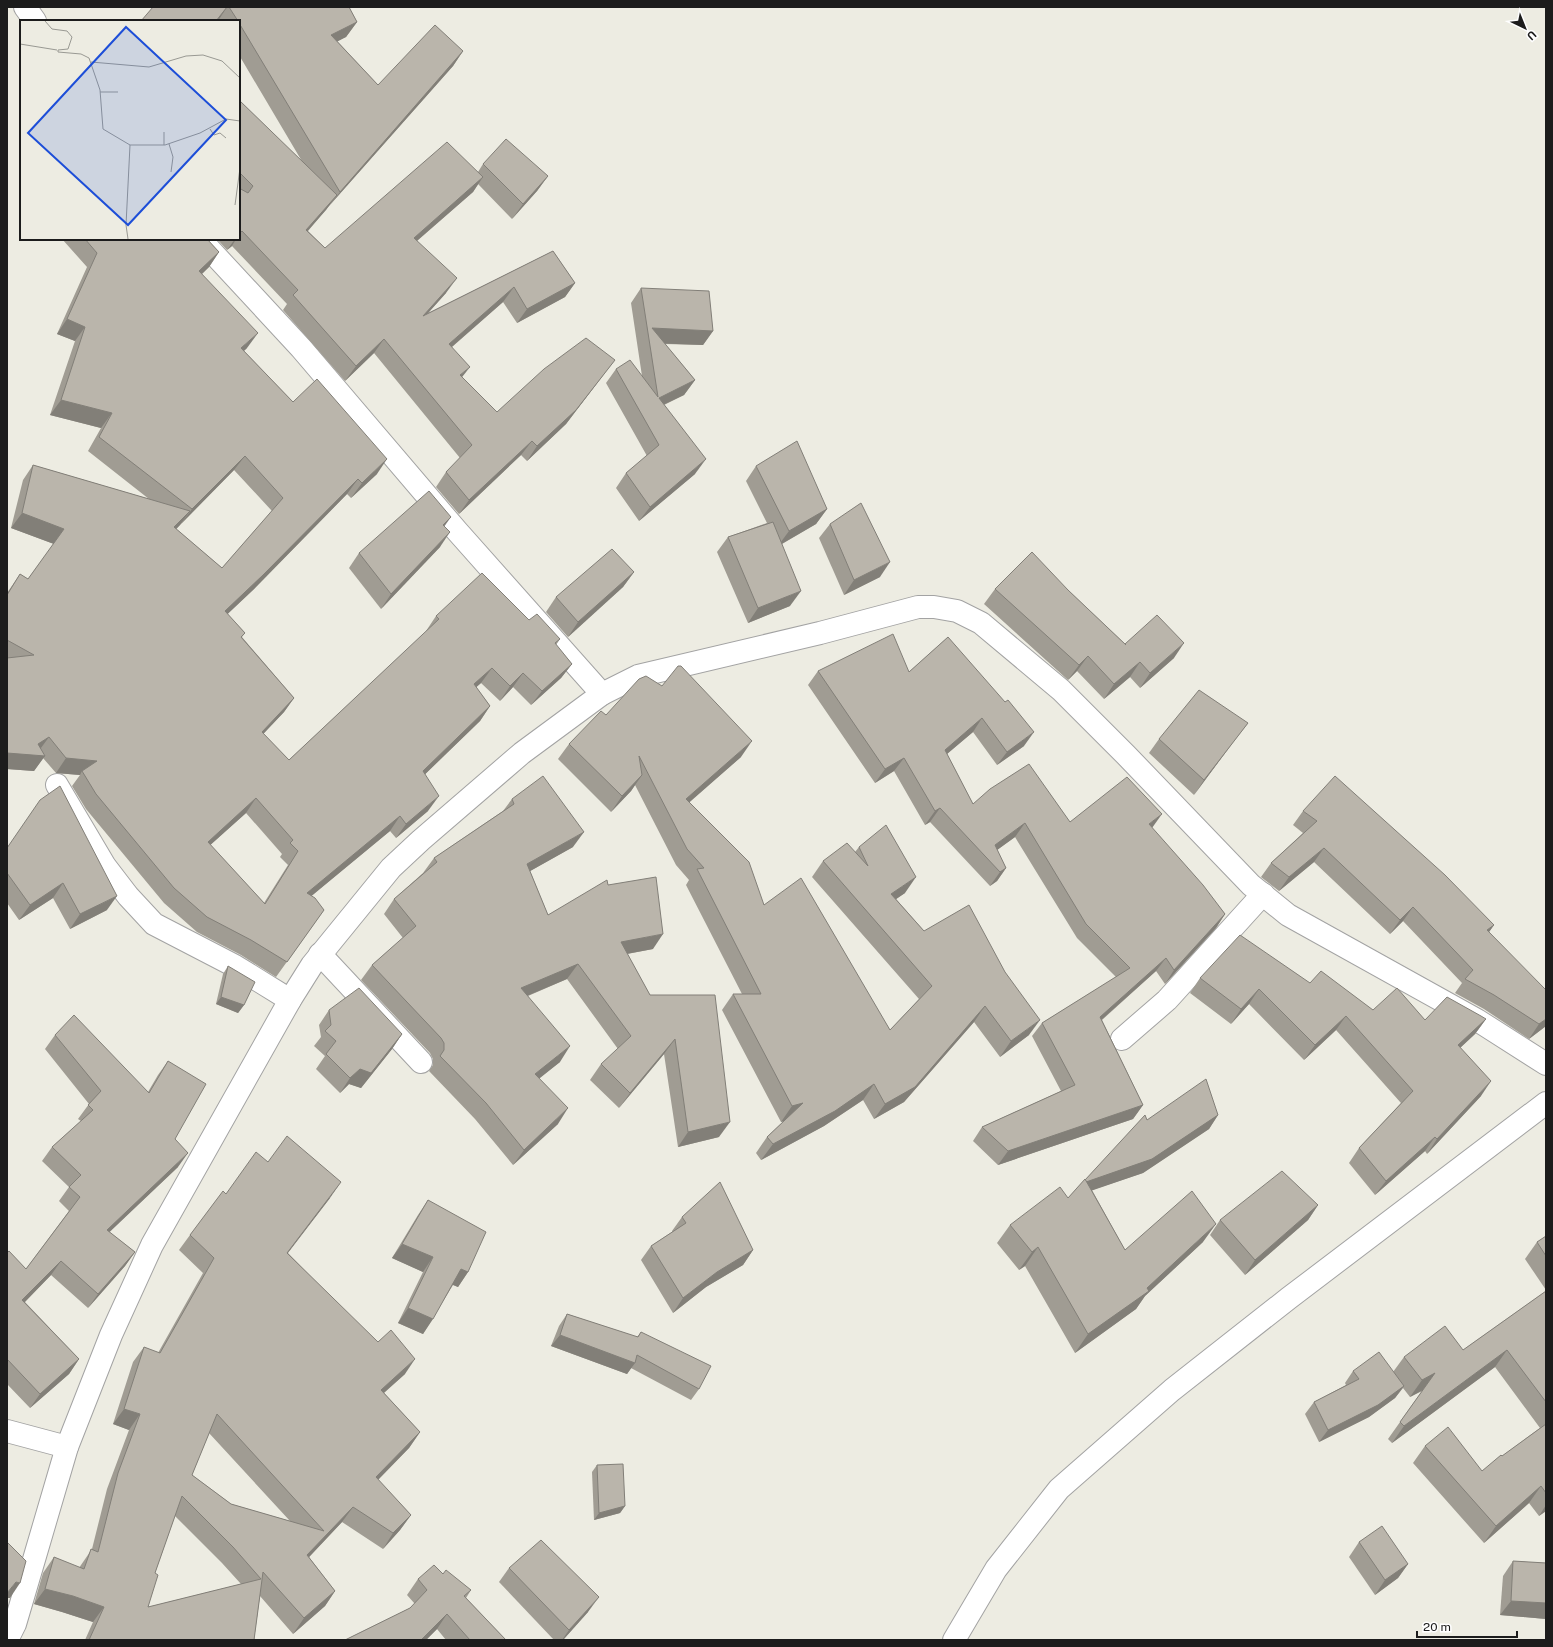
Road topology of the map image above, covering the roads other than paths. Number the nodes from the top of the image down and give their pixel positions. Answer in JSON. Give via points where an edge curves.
{"nodes":[{"id":1,"x":25,"y":7,"type":"edge"},
{"id":2,"x":34,"y":20,"type":"edge"},
{"id":3,"x":201,"y":240,"type":"edge"},
{"id":4,"x":602,"y":694,"type":"junction"},
{"id":5,"x":57,"y":785,"type":"dead end"},
{"id":6,"x":1262,"y":894,"type":"junction"},
{"id":7,"x":320,"y":954,"type":"junction"},
{"id":8,"x":290,"y":1000,"type":"junction"},
{"id":9,"x":1122,"y":1039,"type":"dead end"},
{"id":10,"x":421,"y":1062,"type":"dead end"},
{"id":11,"x":1546,"y":1064,"type":"edge"},
{"id":12,"x":1546,"y":1103,"type":"edge"},
{"id":13,"x":7,"y":1431,"type":"edge"},
{"id":14,"x":67,"y":1447,"type":"junction"},
{"id":15,"x":7,"y":1640,"type":"edge"},
{"id":16,"x":954,"y":1640,"type":"edge"}],
"edges":[{"from":1,"to":2,"type":"street"},
{"from":3,"to":4,"type":"street","via":[[301,348],[457,532]]},
{"from":4,"to":6,"type":"street","via":[[638,676],[918,607],[957,611],[981,623],[1061,690]]},
{"from":4,"to":7,"type":"street","via":[[522,753],[421,840],[391,868]]},
{"from":5,"to":8,"type":"street","via":[[105,866],[154,924],[234,966]]},
{"from":6,"to":9,"type":"street","via":[[1167,1000]]},
{"from":6,"to":11,"type":"street","via":[[1288,915],[1477,1020]]},
{"from":7,"to":8,"type":"street"},
{"from":7,"to":10,"type":"street"},
{"from":8,"to":14,"type":"street","via":[[152,1245],[111,1335]]},
{"from":12,"to":16,"type":"street","via":[[1172,1390],[1058,1488],[996,1569]]},
{"from":13,"to":14,"type":"street"},
{"from":14,"to":15,"type":"street","via":[[15,1624]]}]}
